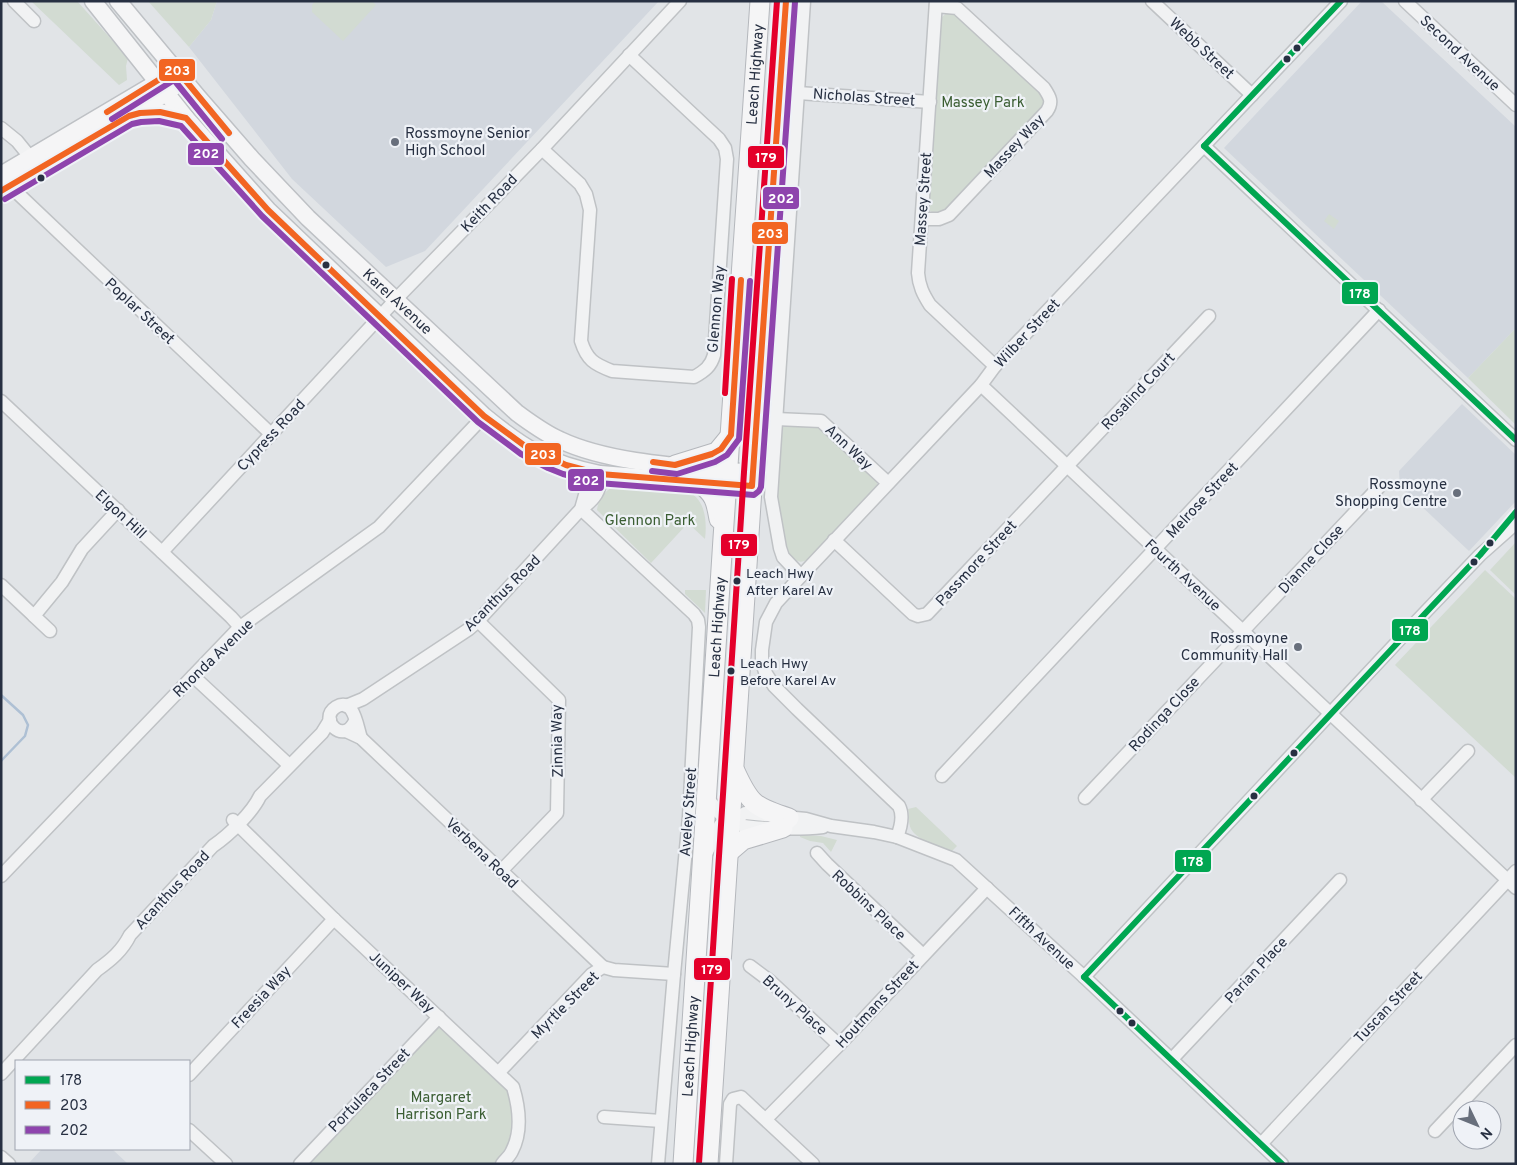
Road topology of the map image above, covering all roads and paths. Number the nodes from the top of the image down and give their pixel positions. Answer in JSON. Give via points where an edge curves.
{"nodes":[{"id":1,"x":14,"y":1,"type":"edge"},
{"id":2,"x":93,"y":1,"type":"edge"},
{"id":3,"x":118,"y":1,"type":"edge"},
{"id":4,"x":680,"y":1,"type":"edge"},
{"id":5,"x":760,"y":1,"type":"edge"},
{"id":6,"x":786,"y":1,"type":"edge"},
{"id":7,"x":804,"y":1,"type":"edge"},
{"id":8,"x":1152,"y":1,"type":"edge"},
{"id":9,"x":1341,"y":1,"type":"edge"},
{"id":10,"x":1405,"y":1,"type":"edge"},
{"id":11,"x":936,"y":4,"type":"edge"},
{"id":12,"x":34,"y":21,"type":"dead end"},
{"id":13,"x":629,"y":55,"type":"junction"},
{"id":14,"x":142,"y":61,"type":"junction"},
{"id":15,"x":180,"y":74,"type":"junction"},
{"id":16,"x":162,"y":87,"type":"junction"},
{"id":17,"x":798,"y":93,"type":"junction"},
{"id":18,"x":1252,"y":95,"type":"junction"},
{"id":19,"x":133,"y":97,"type":"junction"},
{"id":20,"x":930,"y":102,"type":"junction"},
{"id":21,"x":1516,"y":105,"type":"edge"},
{"id":22,"x":129,"y":116,"type":"junction"},
{"id":23,"x":186,"y":118,"type":"junction"},
{"id":24,"x":1,"y":128,"type":"edge"},
{"id":25,"x":1204,"y":146,"type":"junction"},
{"id":26,"x":542,"y":148,"type":"junction"},
{"id":27,"x":30,"y":158,"type":"junction"},
{"id":28,"x":4,"y":184,"type":"edge"},
{"id":29,"x":922,"y":219,"type":"junction"},
{"id":30,"x":396,"y":300,"type":"junction"},
{"id":31,"x":1379,"y":310,"type":"junction"},
{"id":32,"x":1210,"y":316,"type":"dead end"},
{"id":33,"x":379,"y":318,"type":"junction"},
{"id":34,"x":996,"y":366,"type":"junction"},
{"id":35,"x":981,"y":385,"type":"junction"},
{"id":36,"x":1,"y":401,"type":"edge"},
{"id":37,"x":484,"y":416,"type":"junction"},
{"id":38,"x":776,"y":419,"type":"junction"},
{"id":39,"x":271,"y":434,"type":"junction"},
{"id":40,"x":731,"y":435,"type":"junction"},
{"id":41,"x":1516,"y":440,"type":"edge"},
{"id":42,"x":586,"y":450,"type":"junction"},
{"id":43,"x":625,"y":459,"type":"junction"},
{"id":44,"x":675,"y":465,"type":"junction"},
{"id":45,"x":1068,"y":467,"type":"junction"},
{"id":46,"x":600,"y":474,"type":"junction"},
{"id":47,"x":728,"y":477,"type":"junction"},
{"id":48,"x":752,"y":479,"type":"junction"},
{"id":49,"x":699,"y":483,"type":"junction"},
{"id":50,"x":888,"y":483,"type":"junction"},
{"id":51,"x":1379,"y":488,"type":"dead end"},
{"id":52,"x":582,"y":509,"type":"junction"},
{"id":53,"x":118,"y":510,"type":"junction"},
{"id":54,"x":1516,"y":512,"type":"edge"},
{"id":55,"x":1516,"y":523,"type":"edge"},
{"id":56,"x":723,"y":538,"type":"junction"},
{"id":57,"x":834,"y":540,"type":"junction"},
{"id":58,"x":1155,"y":549,"type":"junction"},
{"id":59,"x":162,"y":552,"type":"junction"},
{"id":60,"x":1480,"y":555,"type":"junction"},
{"id":61,"x":801,"y":576,"type":"junction"},
{"id":62,"x":1,"y":585,"type":"edge"},
{"id":63,"x":34,"y":616,"type":"junction"},
{"id":64,"x":478,"y":621,"type":"junction"},
{"id":65,"x":240,"y":627,"type":"junction"},
{"id":66,"x":50,"y":631,"type":"dead end"},
{"id":67,"x":1242,"y":631,"type":"junction"},
{"id":68,"x":192,"y":676,"type":"junction"},
{"id":69,"x":352,"y":713,"type":"junction"},
{"id":70,"x":1330,"y":714,"type":"junction"},
{"id":71,"x":328,"y":727,"type":"junction"},
{"id":72,"x":346,"y":731,"type":"junction"},
{"id":73,"x":361,"y":738,"type":"junction"},
{"id":74,"x":1468,"y":751,"type":"dead end"},
{"id":75,"x":289,"y":765,"type":"junction"},
{"id":76,"x":734,"y":770,"type":"junction"},
{"id":77,"x":942,"y":776,"type":"dead end"},
{"id":78,"x":707,"y":797,"type":"junction"},
{"id":79,"x":1085,"y":798,"type":"dead end"},
{"id":80,"x":1422,"y":800,"type":"junction"},
{"id":81,"x":235,"y":822,"type":"junction"},
{"id":82,"x":731,"y":822,"type":"junction"},
{"id":83,"x":786,"y":823,"type":"junction"},
{"id":84,"x":897,"y":837,"type":"junction"},
{"id":85,"x":729,"y":852,"type":"junction"},
{"id":86,"x":817,"y":853,"type":"dead end"},
{"id":87,"x":703,"y":861,"type":"junction"},
{"id":88,"x":501,"y":871,"type":"junction"},
{"id":89,"x":1,"y":876,"type":"edge"},
{"id":90,"x":1340,"y":880,"type":"dead end"},
{"id":91,"x":1513,"y":880,"type":"edge"},
{"id":92,"x":987,"y":888,"type":"junction"},
{"id":93,"x":334,"y":919,"type":"junction"},
{"id":94,"x":923,"y":955,"type":"junction"},
{"id":95,"x":750,"y":966,"type":"dead end"},
{"id":96,"x":603,"y":967,"type":"junction"},
{"id":97,"x":674,"y":974,"type":"junction"},
{"id":98,"x":1084,"y":977,"type":"junction"},
{"id":99,"x":439,"y":1017,"type":"junction"},
{"id":100,"x":1516,"y":1045,"type":"edge"},
{"id":101,"x":839,"y":1046,"type":"junction"},
{"id":102,"x":1172,"y":1059,"type":"junction"},
{"id":103,"x":499,"y":1072,"type":"junction"},
{"id":104,"x":1,"y":1074,"type":"edge"},
{"id":105,"x":190,"y":1074,"type":"edge"},
{"id":106,"x":604,"y":1117,"type":"dead end"},
{"id":107,"x":766,"y":1119,"type":"junction"},
{"id":108,"x":661,"y":1121,"type":"junction"},
{"id":109,"x":190,"y":1131,"type":"edge"},
{"id":110,"x":1435,"y":1131,"type":"dead end"},
{"id":111,"x":1261,"y":1144,"type":"junction"},
{"id":112,"x":1,"y":1157,"type":"edge"},
{"id":113,"x":9,"y":1164,"type":"edge"},
{"id":114,"x":226,"y":1164,"type":"edge"},
{"id":115,"x":300,"y":1164,"type":"edge"},
{"id":116,"x":502,"y":1164,"type":"edge"},
{"id":117,"x":658,"y":1164,"type":"edge"},
{"id":118,"x":683,"y":1164,"type":"edge"},
{"id":119,"x":708,"y":1164,"type":"edge"},
{"id":120,"x":726,"y":1164,"type":"edge"},
{"id":121,"x":813,"y":1164,"type":"edge"},
{"id":122,"x":1282,"y":1164,"type":"edge"}],
"edges":[{"from":1,"to":12,"type":"street"},
{"from":2,"to":14,"type":"main road","name":"Karel Avenue"},
{"from":3,"to":15,"type":"main road","name":"Karel Avenue"},
{"from":4,"to":13,"type":"street","name":"Keith Road"},
{"from":5,"to":40,"type":"highway","name":"Leach Highway"},
{"from":6,"to":48,"type":"highway","name":"Leach Highway"},
{"from":7,"to":17,"type":"street"},
{"from":8,"to":18,"type":"street","name":"Webb Street"},
{"from":9,"to":18,"type":"street","name":"Wilber Street"},
{"from":10,"to":21,"type":"street","name":"Second Avenue"},
{"from":11,"to":20,"type":"street","name":"Massey Street"},
{"from":11,"to":29,"type":"street","name":"Massey Way","via":[[957,8],[1044,88],[1050,102],[1046,111],[949,215]]},
{"from":13,"to":26,"type":"street","name":"Keith Road"},
{"from":13,"to":26,"type":"street","name":"Glennon Way","via":[[725,148],[727,159],[714,355],[704,372],[694,377],[612,370],[590,360],[581,341],[590,210],[580,184]]},
{"from":14,"to":16,"type":"main road","name":"Karel Avenue"},
{"from":14,"to":19,"type":"main road","via":[[142,73]]},
{"from":15,"to":16,"type":"main road"},
{"from":15,"to":30,"type":"main road","name":"Karel Avenue","via":[[252,159],[308,218]]},
{"from":16,"to":19,"type":"main road"},
{"from":16,"to":22,"type":"main road"},
{"from":16,"to":23,"type":"main road","name":"Karel Avenue"},
{"from":17,"to":20,"type":"street","name":"Nicholas Street"},
{"from":17,"to":38,"type":"street"},
{"from":18,"to":25,"type":"street","name":"Wilber Street"},
{"from":19,"to":27,"type":"main road"},
{"from":20,"to":29,"type":"street","name":"Massey Street"},
{"from":22,"to":23,"type":"main road","via":[[160,112]]},
{"from":22,"to":28,"type":"main road"},
{"from":23,"to":33,"type":"main road","name":"Karel Avenue","via":[[268,210]]},
{"from":24,"to":27,"type":"street"},
{"from":25,"to":31,"type":"street"},
{"from":25,"to":34,"type":"street","name":"Wilber Street"},
{"from":26,"to":30,"type":"street","name":"Keith Road"},
{"from":27,"to":28,"type":"main road"},
{"from":28,"to":39,"type":"street","name":"Poplar Street"},
{"from":29,"to":34,"type":"street","name":"Massey Street","via":[[918,273],[924,296]]},
{"from":30,"to":33,"type":"street","name":"Keith Road"},
{"from":30,"to":42,"type":"main road","name":"Karel Avenue","via":[[517,413],[559,440]]},
{"from":31,"to":41,"type":"street"},
{"from":31,"to":58,"type":"street","name":"Melrose Street"},
{"from":32,"to":45,"type":"street","name":"Rosalind Court"},
{"from":33,"to":37,"type":"main road","name":"Karel Avenue"},
{"from":33,"to":39,"type":"street","name":"Cypress Road"},
{"from":34,"to":35,"type":"street","name":"Wilber Street"},
{"from":35,"to":45,"type":"street","name":"Fourth Avenue"},
{"from":35,"to":50,"type":"street","name":"Wilber Street"},
{"from":36,"to":53,"type":"street","name":"Elgon Hill"},
{"from":37,"to":46,"type":"main road","name":"Karel Avenue","via":[[532,452],[576,470]]},
{"from":37,"to":65,"type":"street","name":"Rhonda Avenue","via":[[379,527]]},
{"from":38,"to":50,"type":"street","name":"Ann Way","via":[[821,421]]},
{"from":38,"to":61,"type":"street","via":[[771,497],[783,557]]},
{"from":39,"to":59,"type":"street","name":"Cypress Road"},
{"from":40,"to":44,"type":"highway","via":[[717,452]]},
{"from":40,"to":47,"type":"highway","name":"Leach Highway"},
{"from":42,"to":43,"type":"main road","name":"Karel Avenue"},
{"from":42,"to":46,"type":"main road","via":[[598,464]]},
{"from":43,"to":44,"type":"main road","name":"Karel Avenue"},
{"from":43,"to":46,"type":"main road"},
{"from":44,"to":47,"type":"main road","name":"Karel Avenue"},
{"from":45,"to":57,"type":"street","name":"Passmore Street","via":[[927,614],[913,614]]},
{"from":45,"to":58,"type":"street","name":"Fourth Avenue"},
{"from":46,"to":49,"type":"main road","name":"Karel Avenue"},
{"from":46,"to":52,"type":"street","name":"Acanthus Road","via":[[589,480]]},
{"from":47,"to":48,"type":"main road","name":"Karel Avenue"},
{"from":47,"to":49,"type":"main road","name":"Karel Avenue"},
{"from":47,"to":56,"type":"highway","name":"Leach Highway"},
{"from":48,"to":76,"type":"highway","name":"Leach Highway"},
{"from":49,"to":56,"type":"highway","via":[[715,500]]},
{"from":50,"to":57,"type":"street","name":"Wilber Street"},
{"from":51,"to":67,"type":"street","name":"Dianne Close"},
{"from":52,"to":64,"type":"street","name":"Acanthus Road"},
{"from":52,"to":97,"type":"street","name":"Aveley Street","via":[[698,620],[689,817]]},
{"from":53,"to":59,"type":"street","name":"Elgon Hill"},
{"from":53,"to":63,"type":"street","via":[[82,548],[62,582]]},
{"from":54,"to":60,"type":"street"},
{"from":55,"to":60,"type":"street"},
{"from":56,"to":78,"type":"highway","name":"Leach Highway"},
{"from":57,"to":61,"type":"street","name":"Wilber Street"},
{"from":58,"to":67,"type":"street","name":"Fourth Avenue"},
{"from":58,"to":77,"type":"street","name":"Melrose Street"},
{"from":59,"to":65,"type":"street","name":"Elgon Hill"},
{"from":60,"to":70,"type":"street"},
{"from":61,"to":84,"type":"street","name":"Wilber Street","via":[[776,603],[766,622],[762,662],[765,672],[774,686],[899,806],[902,816]]},
{"from":62,"to":63,"type":"street"},
{"from":63,"to":66,"type":"street"},
{"from":64,"to":69,"type":"street","name":"Acanthus Road","via":[[363,699]]},
{"from":64,"to":88,"type":"street","name":"Zinnia Way","via":[[559,700],[557,813]]},
{"from":65,"to":68,"type":"street","name":"Rhonda Avenue"},
{"from":67,"to":70,"type":"street","name":"Fourth Avenue"},
{"from":67,"to":79,"type":"street","name":"Rodinga Close"},
{"from":68,"to":75,"type":"street"},
{"from":68,"to":89,"type":"street","name":"Rhonda Avenue"},
{"from":69,"to":71,"type":"street","name":"Acanthus Road","via":[[339,705],[329,717]]},
{"from":69,"to":72,"type":"street","name":"Acanthus Road","via":[[353,726]]},
{"from":69,"to":73,"type":"street","name":"Verbena Road"},
{"from":70,"to":80,"type":"street","name":"Fourth Avenue"},
{"from":70,"to":98,"type":"street"},
{"from":71,"to":72,"type":"street"},
{"from":71,"to":75,"type":"street","name":"Acanthus Road"},
{"from":72,"to":73,"type":"street","name":"Verbena Road"},
{"from":73,"to":88,"type":"street","name":"Verbena Road"},
{"from":74,"to":80,"type":"street"},
{"from":75,"to":81,"type":"street","name":"Acanthus Road"},
{"from":76,"to":82,"type":"highway","name":"Leach Highway"},
{"from":76,"to":83,"type":"highway","via":[[743,788],[760,808]]},
{"from":78,"to":82,"type":"street"},
{"from":78,"to":87,"type":"highway","name":"Leach Highway"},
{"from":80,"to":91,"type":"street","name":"Fourth Avenue"},
{"from":81,"to":93,"type":"street","name":"Juniper Way"},
{"from":81,"to":104,"type":"street","name":"Acanthus Road","via":[[223,840],[213,846],[130,935],[119,941],[97,970]]},
{"from":82,"to":83,"type":"street","name":"Fifth Avenue","via":[[744,825]]},
{"from":82,"to":85,"type":"highway","name":"Leach Highway"},
{"from":82,"to":87,"type":"street","via":[[720,825]]},
{"from":83,"to":84,"type":"street","name":"Fifth Avenue","via":[[803,829],[831,826]]},
{"from":83,"to":85,"type":"highway","via":[[743,840]]},
{"from":84,"to":92,"type":"street","name":"Fifth Avenue","via":[[956,860]]},
{"from":85,"to":119,"type":"highway","name":"Leach Highway"},
{"from":86,"to":94,"type":"street","name":"Robbins Place"},
{"from":87,"to":118,"type":"highway","name":"Leach Highway"},
{"from":88,"to":96,"type":"street","name":"Verbena Road"},
{"from":90,"to":102,"type":"street","name":"Parian Place"},
{"from":91,"to":111,"type":"street","name":"Tuscan Street"},
{"from":92,"to":94,"type":"street","name":"Houtmans Street"},
{"from":92,"to":98,"type":"street","name":"Fifth Avenue"},
{"from":93,"to":99,"type":"street","name":"Juniper Way"},
{"from":93,"to":105,"type":"street","name":"Freesia Way"},
{"from":94,"to":101,"type":"street","name":"Houtmans Street"},
{"from":95,"to":101,"type":"street","name":"Bruny Place"},
{"from":96,"to":97,"type":"street","name":"Myrtle Street"},
{"from":96,"to":103,"type":"street","name":"Myrtle Street","via":[[592,974]]},
{"from":97,"to":108,"type":"street","name":"Aveley Street"},
{"from":98,"to":102,"type":"street","name":"Fifth Avenue"},
{"from":99,"to":103,"type":"street","name":"Juniper Way"},
{"from":99,"to":115,"type":"street","name":"Portulaca Street"},
{"from":100,"to":110,"type":"street"},
{"from":101,"to":107,"type":"street","name":"Houtmans Street"},
{"from":102,"to":111,"type":"street","name":"Fifth Avenue"},
{"from":103,"to":116,"type":"street","name":"Juniper Way","via":[[513,1087],[518,1103],[519,1131],[512,1152]]},
{"from":106,"to":108,"type":"street"},
{"from":107,"to":120,"type":"street","via":[[741,1098],[733,1099]]},
{"from":107,"to":121,"type":"street"},
{"from":108,"to":117,"type":"street","name":"Aveley Street"},
{"from":109,"to":114,"type":"street"},
{"from":111,"to":122,"type":"street","name":"Fifth Avenue"},
{"from":112,"to":113,"type":"street"}]}
